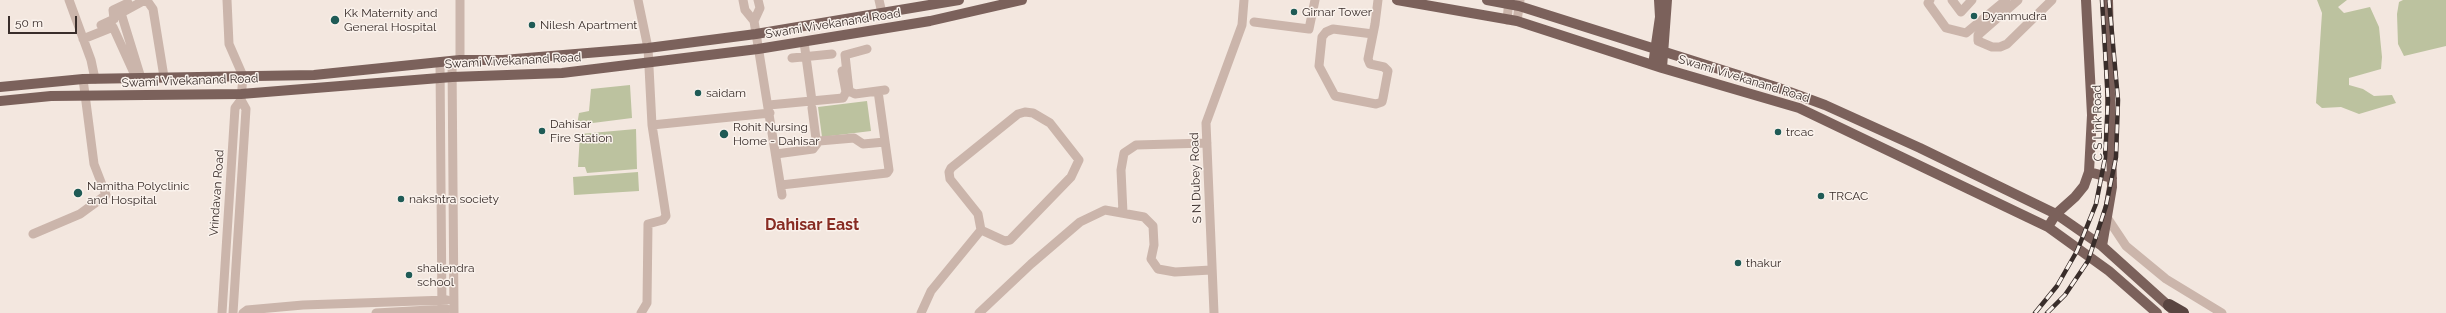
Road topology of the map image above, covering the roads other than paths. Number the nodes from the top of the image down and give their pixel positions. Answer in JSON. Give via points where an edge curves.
{"nodes":[{"id":1,"x":69,"y":0,"type":"edge"},
{"id":2,"x":136,"y":0,"type":"edge"},
{"id":3,"x":227,"y":0,"type":"edge"},
{"id":4,"x":460,"y":0,"type":"edge"},
{"id":5,"x":638,"y":0,"type":"edge"},
{"id":6,"x":743,"y":0,"type":"edge"},
{"id":7,"x":758,"y":0,"type":"edge"},
{"id":8,"x":879,"y":0,"type":"edge"},
{"id":9,"x":885,"y":0,"type":"edge"},
{"id":10,"x":959,"y":0,"type":"edge"},
{"id":11,"x":1022,"y":0,"type":"edge"},
{"id":12,"x":1244,"y":0,"type":"edge"},
{"id":13,"x":1315,"y":0,"type":"edge"},
{"id":14,"x":1378,"y":0,"type":"edge"},
{"id":15,"x":1398,"y":0,"type":"edge"},
{"id":16,"x":1487,"y":0,"type":"edge"},
{"id":17,"x":1659,"y":0,"type":"edge"},
{"id":18,"x":1667,"y":0,"type":"edge"},
{"id":19,"x":1930,"y":0,"type":"edge"},
{"id":20,"x":1952,"y":0,"type":"edge"},
{"id":21,"x":1972,"y":0,"type":"edge"},
{"id":22,"x":2006,"y":0,"type":"edge"},
{"id":23,"x":2018,"y":0,"type":"edge"},
{"id":24,"x":2052,"y":0,"type":"edge"},
{"id":25,"x":2086,"y":0,"type":"edge"},
{"id":26,"x":2108,"y":0,"type":"edge"},
{"id":27,"x":934,"y":2,"type":"edge"},
{"id":28,"x":1514,"y":3,"type":"edge"},
{"id":29,"x":884,"y":12,"type":"junction"},
{"id":30,"x":1512,"y":20,"type":"junction"},
{"id":31,"x":754,"y":21,"type":"junction"},
{"id":32,"x":1254,"y":22,"type":"dead end"},
{"id":33,"x":756,"y":34,"type":"junction"},
{"id":34,"x":1373,"y":34,"type":"junction"},
{"id":35,"x":82,"y":36,"type":"junction"},
{"id":36,"x":804,"y":42,"type":"junction"},
{"id":37,"x":648,"y":48,"type":"junction"},
{"id":38,"x":758,"y":49,"type":"junction"},
{"id":39,"x":867,"y":49,"type":"dead end"},
{"id":40,"x":1660,"y":51,"type":"junction"},
{"id":41,"x":832,"y":54,"type":"dead end"},
{"id":42,"x":806,"y":56,"type":"junction"},
{"id":43,"x":792,"y":58,"type":"dead end"},
{"id":44,"x":456,"y":60,"type":"junction"},
{"id":45,"x":440,"y":62,"type":"junction"},
{"id":46,"x":649,"y":64,"type":"junction"},
{"id":47,"x":1658,"y":66,"type":"junction"},
{"id":48,"x":842,"y":71,"type":"dead end"},
{"id":49,"x":314,"y":75,"type":"junction"},
{"id":50,"x":243,"y":76,"type":"junction"},
{"id":51,"x":164,"y":77,"type":"junction"},
{"id":52,"x":452,"y":77,"type":"junction"},
{"id":53,"x":138,"y":78,"type":"junction"},
{"id":54,"x":440,"y":78,"type":"junction"},
{"id":55,"x":82,"y":79,"type":"junction"},
{"id":56,"x":98,"y":79,"type":"junction"},
{"id":57,"x":1756,"y":82,"type":"junction"},
{"id":58,"x":0,"y":87,"type":"edge"},
{"id":59,"x":314,"y":88,"type":"junction"},
{"id":60,"x":1753,"y":95,"type":"junction"},
{"id":61,"x":85,"y":96,"type":"junction"},
{"id":62,"x":241,"y":97,"type":"junction"},
{"id":63,"x":0,"y":101,"type":"edge"},
{"id":64,"x":812,"y":104,"type":"junction"},
{"id":65,"x":769,"y":109,"type":"junction"},
{"id":66,"x":652,"y":125,"type":"junction"},
{"id":67,"x":885,"y":142,"type":"junction"},
{"id":68,"x":1207,"y":143,"type":"junction"},
{"id":69,"x":801,"y":150,"type":"junction"},
{"id":70,"x":776,"y":154,"type":"junction"},
{"id":71,"x":2089,"y":172,"type":"junction"},
{"id":72,"x":2112,"y":178,"type":"junction"},
{"id":73,"x":781,"y":185,"type":"junction"},
{"id":74,"x":782,"y":195,"type":"dead end"},
{"id":75,"x":1122,"y":213,"type":"junction"},
{"id":76,"x":2056,"y":214,"type":"junction"},
{"id":77,"x":2108,"y":219,"type":"junction"},
{"id":78,"x":2048,"y":227,"type":"junction"},
{"id":79,"x":981,"y":230,"type":"junction"},
{"id":80,"x":33,"y":234,"type":"dead end"},
{"id":81,"x":2102,"y":246,"type":"junction"},
{"id":82,"x":1211,"y":270,"type":"junction"},
{"id":83,"x":441,"y":300,"type":"junction"},
{"id":84,"x":454,"y":300,"type":"junction"},
{"id":85,"x":303,"y":309,"type":"edge"},
{"id":86,"x":2172,"y":309,"type":"edge"},
{"id":87,"x":442,"y":311,"type":"edge"},
{"id":88,"x":454,"y":311,"type":"edge"},
{"id":89,"x":222,"y":313,"type":"edge"},
{"id":90,"x":233,"y":313,"type":"edge"},
{"id":91,"x":243,"y":313,"type":"edge"},
{"id":92,"x":376,"y":313,"type":"edge"},
{"id":93,"x":641,"y":313,"type":"edge"},
{"id":94,"x":921,"y":313,"type":"edge"},
{"id":95,"x":979,"y":313,"type":"edge"},
{"id":96,"x":1214,"y":313,"type":"edge"},
{"id":97,"x":2157,"y":313,"type":"edge"},
{"id":98,"x":2183,"y":313,"type":"edge"},
{"id":99,"x":2222,"y":313,"type":"edge"}],
"edges":[{"from":1,"to":35,"type":"street"},
{"from":2,"to":35,"type":"street","via":[[113,10],[113,20]]},
{"from":3,"to":50,"type":"street","via":[[229,44]]},
{"from":4,"to":44,"type":"street"},
{"from":5,"to":37,"type":"street"},
{"from":6,"to":31,"type":"street","via":[[745,10]]},
{"from":7,"to":31,"type":"street","via":[[760,8]]},
{"from":8,"to":29,"type":"street"},
{"from":9,"to":29,"type":"street"},
{"from":10,"to":27,"type":"main road","name":"Swami Vivekanand Road"},
{"from":11,"to":36,"type":"main road","name":"Swami Vivekanand Road","via":[[930,22]]},
{"from":12,"to":68,"type":"street","name":"S N Dubey Road","via":[[1242,25],[1206,123]]},
{"from":13,"to":32,"type":"street","via":[[1310,29]]},
{"from":14,"to":34,"type":"street"},
{"from":15,"to":30,"type":"main road","name":"Swami Vivekanand Road"},
{"from":16,"to":28,"type":"main road","name":"Swami Vivekanand Road"},
{"from":17,"to":40,"type":"main road"},
{"from":18,"to":40,"type":"main road"},
{"from":19,"to":22,"type":"street","via":[[1928,3],[1946,28],[1966,33]]},
{"from":20,"to":21,"type":"street","via":[[1961,12]]},
{"from":23,"to":24,"type":"street","via":[[1978,35],[1978,41],[1992,47],[2007,44]]},
{"from":25,"to":71,"type":"main road","name":"C S Link Road","via":[[2092,115]]},
{"from":26,"to":72,"type":"main road","name":"C S Link Road"},
{"from":27,"to":29,"type":"main road","name":"Swami Vivekanand Road"},
{"from":28,"to":30,"type":"street"},
{"from":28,"to":40,"type":"main road","name":"Swami Vivekanand Road"},
{"from":29,"to":33,"type":"main road","name":"Swami Vivekanand Road"},
{"from":30,"to":47,"type":"main road","name":"Swami Vivekanand Road"},
{"from":31,"to":33,"type":"street"},
{"from":33,"to":37,"type":"main road","name":"Swami Vivekanand Road"},
{"from":33,"to":38,"type":"street"},
{"from":34,"to":34,"type":"street","via":[[1369,62],[1384,67],[1389,74],[1382,102],[1376,104],[1335,96],[1319,66],[1322,37],[1333,29]]},
{"from":35,"to":53,"type":"street","via":[[114,27]]},
{"from":35,"to":56,"type":"street"},
{"from":36,"to":38,"type":"main road","name":"Swami Vivekanand Road"},
{"from":36,"to":42,"type":"street"},
{"from":37,"to":44,"type":"main road","name":"Swami Vivekanand Road","via":[[503,60]]},
{"from":37,"to":46,"type":"street"},
{"from":38,"to":46,"type":"main road","name":"Swami Vivekanand Road"},
{"from":38,"to":65,"type":"street"},
{"from":39,"to":67,"type":"street","via":[[845,55],[849,91],[855,94],[881,91]]},
{"from":40,"to":47,"type":"main road"},
{"from":40,"to":57,"type":"main road","name":"Swami Vivekanand Road"},
{"from":41,"to":42,"type":"street"},
{"from":42,"to":43,"type":"street"},
{"from":42,"to":64,"type":"street"},
{"from":44,"to":45,"type":"main road","name":"Swami Vivekanand Road"},
{"from":44,"to":52,"type":"street"},
{"from":45,"to":49,"type":"main road","name":"Swami Vivekanand Road"},
{"from":45,"to":54,"type":"street"},
{"from":46,"to":52,"type":"main road","name":"Swami Vivekanand Road","via":[[557,73]]},
{"from":46,"to":66,"type":"street"},
{"from":47,"to":60,"type":"main road","name":"Swami Vivekanand Road"},
{"from":48,"to":64,"type":"street","via":[[846,92],[843,98]]},
{"from":49,"to":50,"type":"main road","name":"Swami Vivekanand Road"},
{"from":49,"to":59,"type":"street"},
{"from":50,"to":51,"type":"main road","name":"Swami Vivekanand Road"},
{"from":50,"to":62,"type":"street","name":"Vrindavan Road"},
{"from":51,"to":53,"type":"main road","name":"Swami Vivekanand Road"},
{"from":51,"to":53,"type":"street","via":[[153,9],[148,2],[143,1],[121,13]]},
{"from":52,"to":54,"type":"main road","name":"Swami Vivekanand Road"},
{"from":52,"to":84,"type":"street"},
{"from":53,"to":56,"type":"main road","name":"Swami Vivekanand Road"},
{"from":54,"to":59,"type":"main road","name":"Swami Vivekanand Road"},
{"from":54,"to":83,"type":"street"},
{"from":55,"to":56,"type":"main road","name":"Swami Vivekanand Road"},
{"from":55,"to":58,"type":"main road","name":"Swami Vivekanand Road"},
{"from":55,"to":61,"type":"street"},
{"from":57,"to":60,"type":"street"},
{"from":57,"to":76,"type":"main road","name":"Swami Vivekanand Road","via":[[1825,105]]},
{"from":59,"to":62,"type":"main road","name":"Swami Vivekanand Road"},
{"from":60,"to":78,"type":"main road","name":"Swami Vivekanand Road","via":[[1799,108]]},
{"from":61,"to":62,"type":"main road","name":"Swami Vivekanand Road"},
{"from":61,"to":63,"type":"main road","name":"Swami Vivekanand Road"},
{"from":61,"to":80,"type":"street","via":[[94,164],[106,194],[80,214]]},
{"from":62,"to":89,"type":"street","name":"Vrindavan Road","via":[[235,108]]},
{"from":62,"to":90,"type":"street","via":[[246,109]]},
{"from":64,"to":65,"type":"street"},
{"from":64,"to":69,"type":"street","via":[[815,142]]},
{"from":65,"to":66,"type":"street"},
{"from":65,"to":70,"type":"street"},
{"from":66,"to":93,"type":"street","via":[[666,216],[663,220],[648,224],[647,303]]},
{"from":67,"to":69,"type":"street","via":[[863,144],[854,138],[819,142],[813,149]]},
{"from":67,"to":73,"type":"street","via":[[889,170],[884,174]]},
{"from":68,"to":75,"type":"street","via":[[1136,145],[1124,153],[1121,170]]},
{"from":68,"to":82,"type":"street","name":"S N Dubey Road"},
{"from":69,"to":70,"type":"street"},
{"from":70,"to":73,"type":"street"},
{"from":71,"to":72,"type":"main road"},
{"from":71,"to":76,"type":"main road","name":"C S Link Road","via":[[2084,186],[2075,198]]},
{"from":72,"to":77,"type":"main road","name":"C S Link Road"},
{"from":73,"to":74,"type":"street"},
{"from":75,"to":82,"type":"street","via":[[1144,217],[1153,226],[1154,245],[1151,259],[1158,269],[1175,272]]},
{"from":75,"to":95,"type":"street","via":[[1105,210],[1080,222]]},
{"from":76,"to":78,"type":"main road","name":"C S Link Road"},
{"from":76,"to":81,"type":"main road","name":"Swami Vivekanand Road"},
{"from":77,"to":81,"type":"main road","name":"C S Link Road"},
{"from":77,"to":99,"type":"street","via":[[2126,246],[2166,279]]},
{"from":78,"to":97,"type":"main road","name":"Swami Vivekanand Road","via":[[2109,271]]},
{"from":79,"to":79,"type":"street","via":[[978,214],[950,179],[949,172],[1018,114],[1033,113],[1050,123],[1079,160],[1077,167],[1071,177],[1010,240],[1001,240]]},
{"from":79,"to":94,"type":"street","via":[[931,290]]},
{"from":81,"to":86,"type":"main road","name":"Swami Vivekanand Road"},
{"from":82,"to":96,"type":"street","name":"S N Dubey Road"},
{"from":83,"to":84,"type":"street"},
{"from":83,"to":85,"type":"street"},
{"from":83,"to":87,"type":"street"},
{"from":84,"to":88,"type":"street"},
{"from":85,"to":91,"type":"street","via":[[247,310]]},
{"from":86,"to":98,"type":"highway"},
{"from":87,"to":88,"type":"street"},
{"from":87,"to":92,"type":"street"}]}
